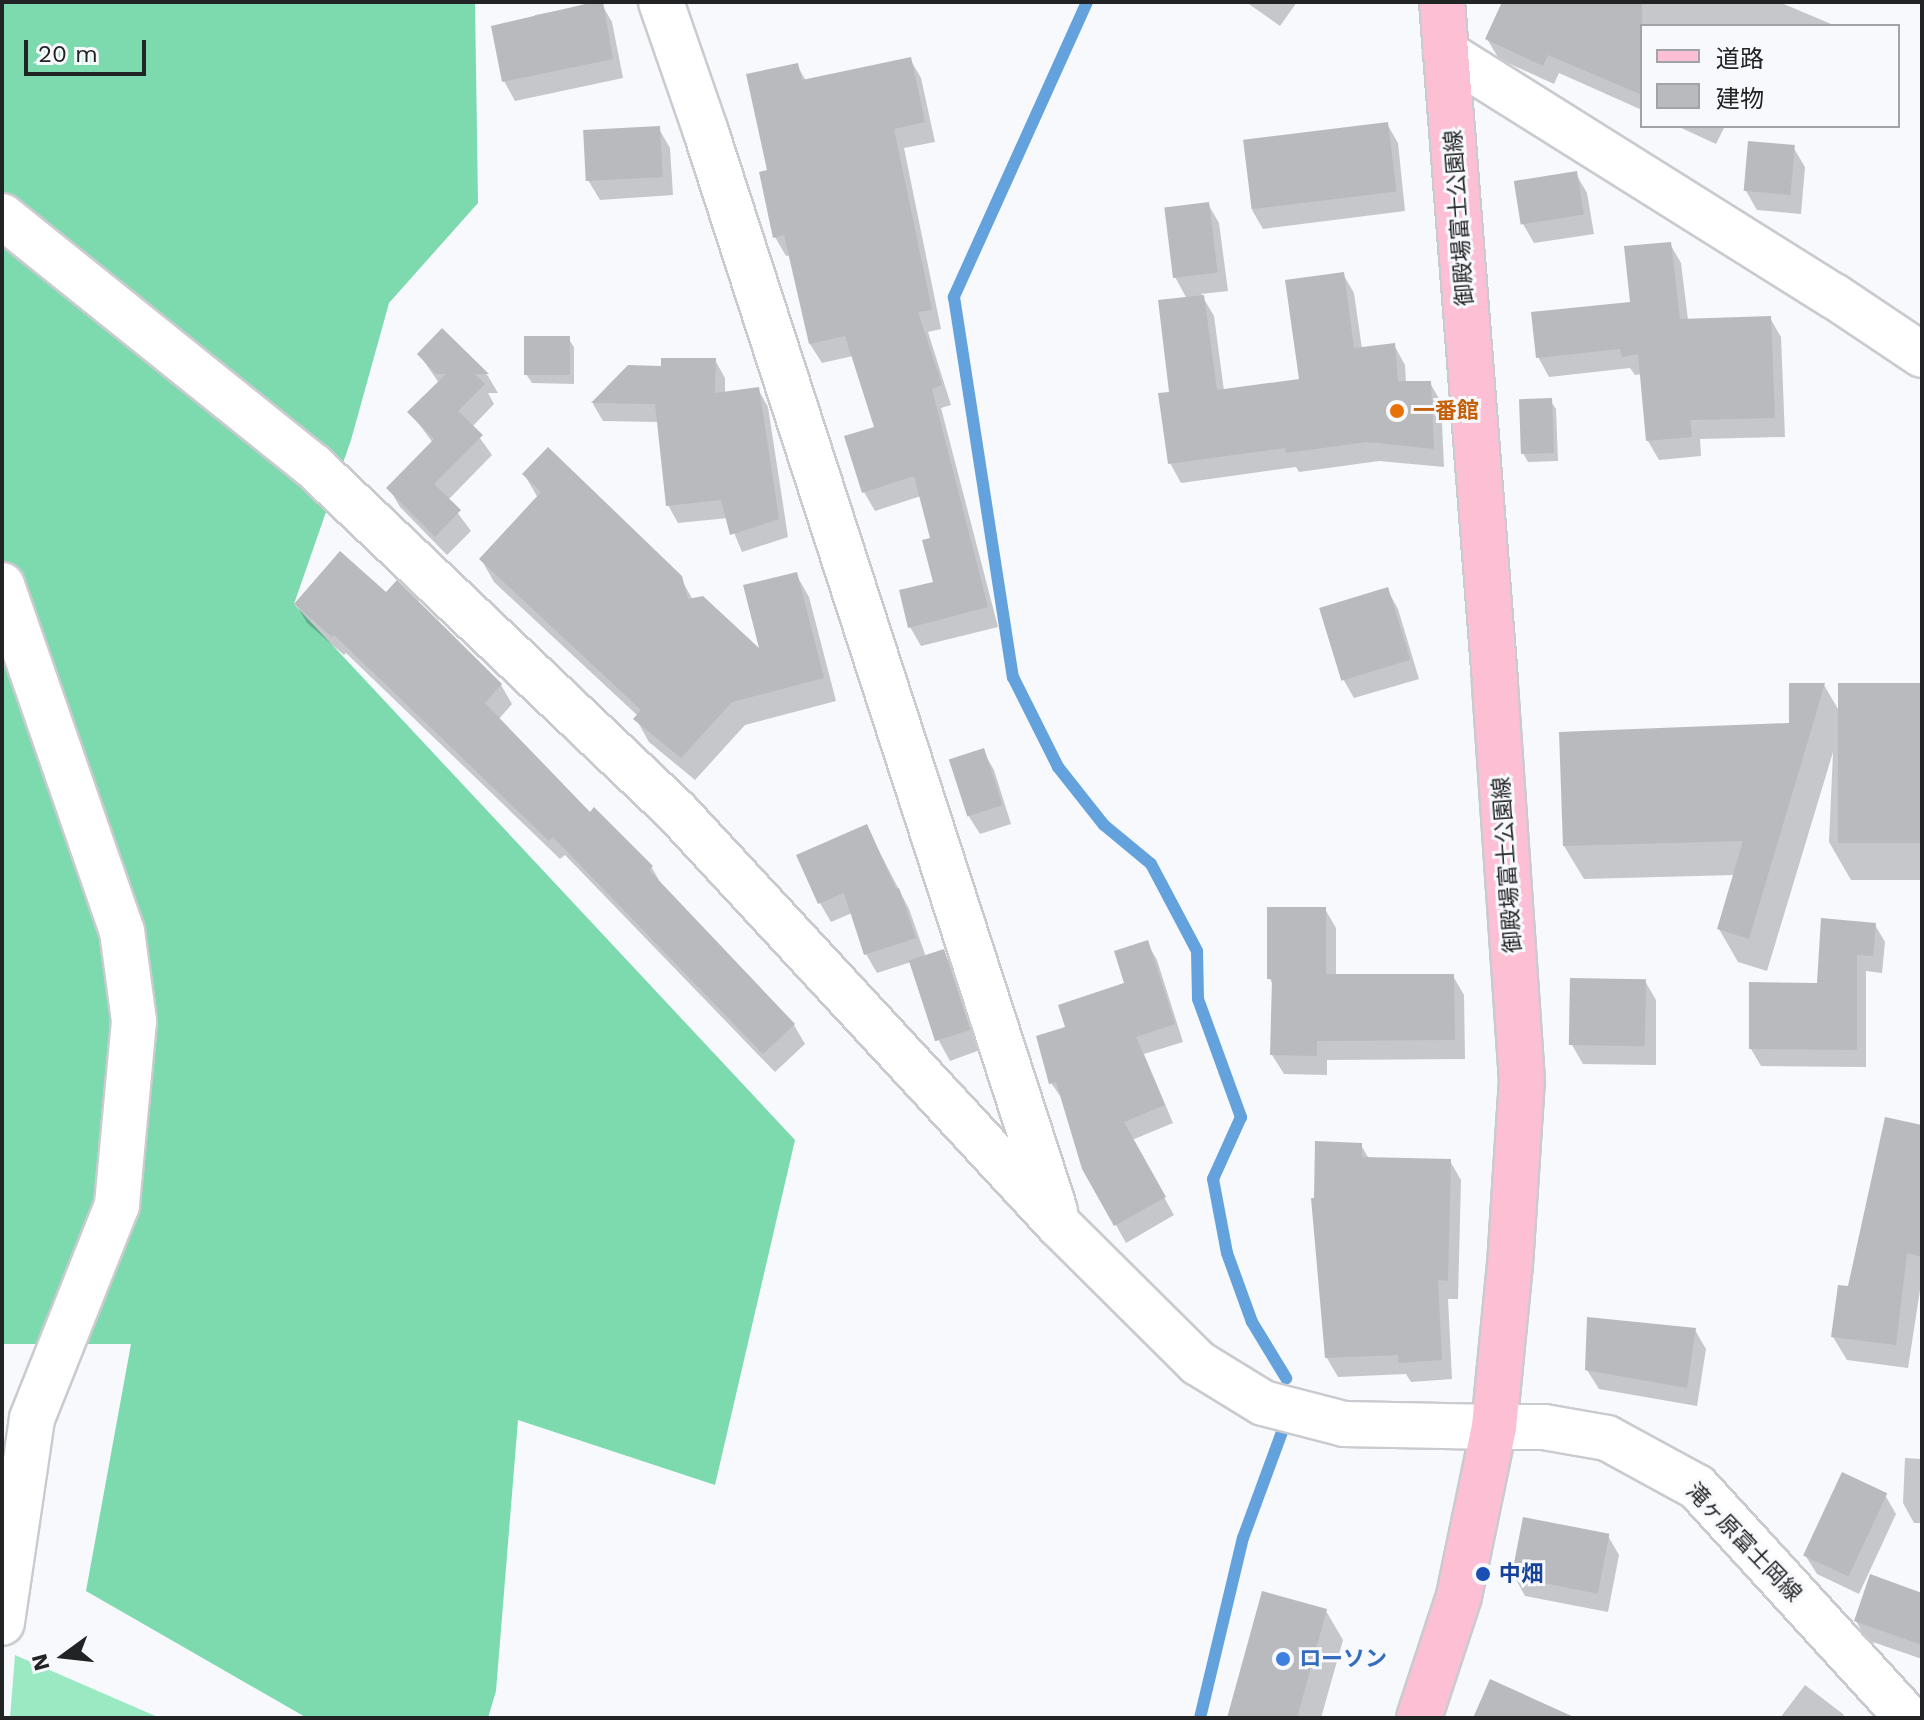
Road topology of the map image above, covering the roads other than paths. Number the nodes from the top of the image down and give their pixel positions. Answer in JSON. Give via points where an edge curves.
{"nodes":[{"id":1,"x":661,"y":2,"type":"edge"},
{"id":2,"x":1442,"y":2,"type":"edge"},
{"id":3,"x":1446,"y":53,"type":"junction"},
{"id":4,"x":2,"y":216,"type":"edge"},
{"id":5,"x":1922,"y":355,"type":"edge"},
{"id":6,"x":2,"y":585,"type":"edge"},
{"id":7,"x":1059,"y":1225,"type":"junction"},
{"id":8,"x":1494,"y":1427,"type":"junction"},
{"id":9,"x":2,"y":1623,"type":"edge"},
{"id":10,"x":1419,"y":1718,"type":"edge"},
{"id":11,"x":1908,"y":1718,"type":"edge"}],
"edges":[{"from":1,"to":7,"type":"street"},
{"from":2,"to":3,"type":"main road","name":"御殿場富士公園線"},
{"from":3,"to":5,"type":"street"},
{"from":3,"to":8,"type":"main road","name":"御殿場富士公園線","via":[[1522,1081]]},
{"from":4,"to":7,"type":"street","name":"滝ヶ原富士岡線","via":[[312,465],[676,811]]},
{"from":6,"to":9,"type":"street","via":[[122,931],[134,1021],[117,1205],[32,1419]]},
{"from":7,"to":8,"type":"street","name":"滝ヶ原富士岡線","via":[[1198,1363],[1263,1403],[1344,1424]]},
{"from":8,"to":10,"type":"main road","name":"御殿場富士公園線","via":[[1459,1596]]},
{"from":8,"to":11,"type":"street","name":"滝ヶ原富士岡線","via":[[1544,1427],[1607,1438],[1697,1487]]}]}
